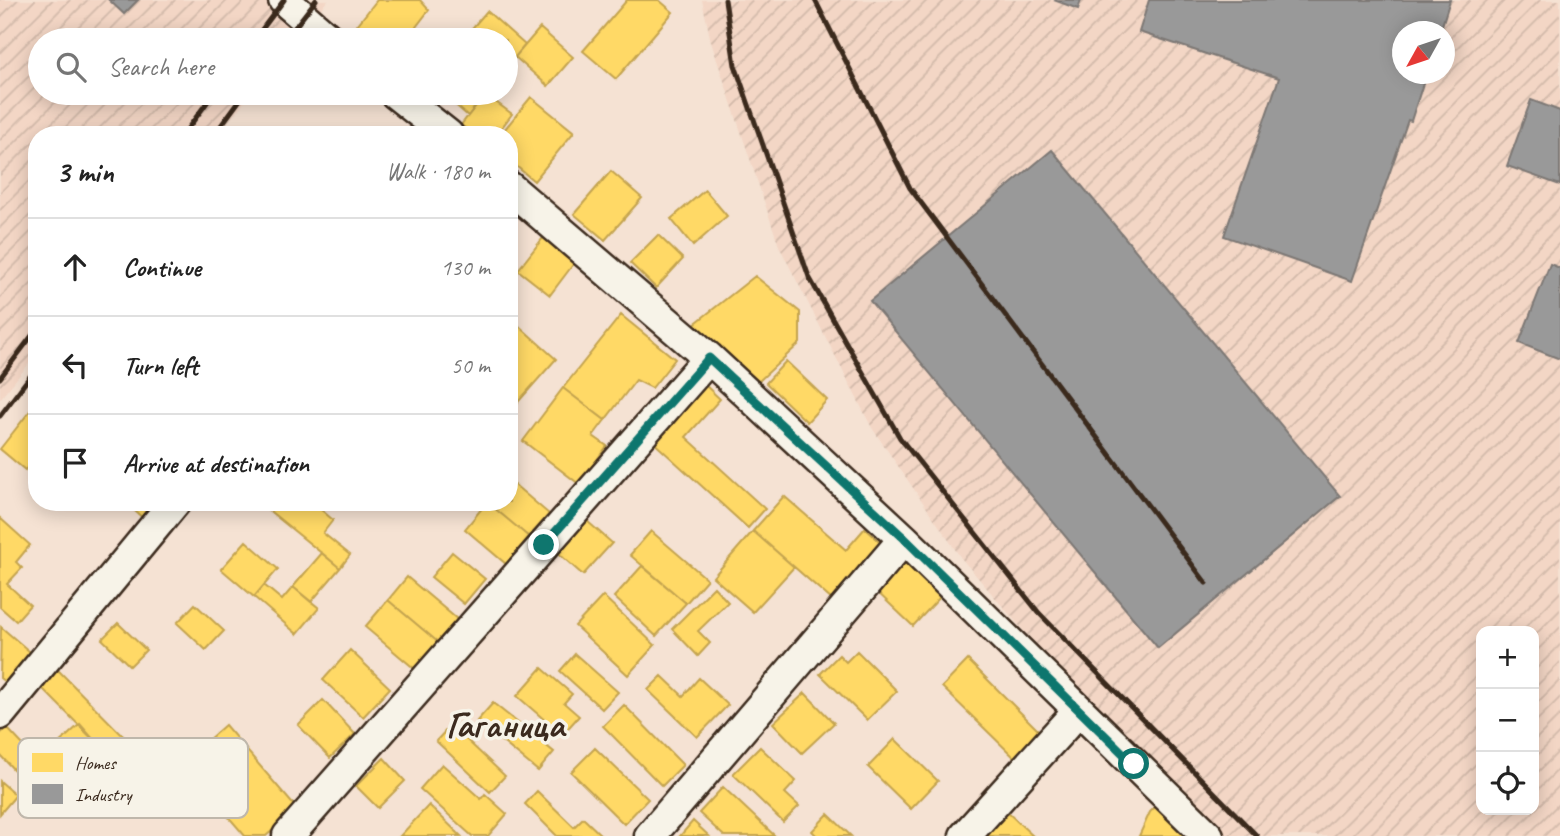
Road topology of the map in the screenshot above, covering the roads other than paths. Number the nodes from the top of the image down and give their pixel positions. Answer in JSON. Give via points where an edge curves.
{"nodes":[{"id":1,"x":284,"y":0,"type":"edge"},
{"id":2,"x":316,"y":28,"type":"edge"},
{"id":3,"x":410,"y":105,"type":"edge"},
{"id":4,"x":436,"y":126,"type":"edge"},
{"id":5,"x":518,"y":195,"type":"edge"},
{"id":6,"x":709,"y":358,"type":"junction"},
{"id":7,"x":168,"y":511,"type":"edge"},
{"id":8,"x":904,"y":538,"type":"junction"},
{"id":9,"x":1079,"y":710,"type":"junction"},
{"id":10,"x":0,"y":714,"type":"edge"},
{"id":11,"x":288,"y":836,"type":"edge"},
{"id":12,"x":650,"y":836,"type":"edge"},
{"id":13,"x":965,"y":836,"type":"edge"},
{"id":14,"x":1208,"y":836,"type":"edge"}],
"edges":[{"from":1,"to":2,"type":"street"},
{"from":3,"to":4,"type":"street"},
{"from":5,"to":6,"type":"street"},
{"from":6,"to":8,"type":"street"},
{"from":6,"to":11,"type":"street"},
{"from":7,"to":10,"type":"street"},
{"from":8,"to":9,"type":"street"},
{"from":8,"to":12,"type":"street"},
{"from":9,"to":13,"type":"street"},
{"from":9,"to":14,"type":"street"}]}
